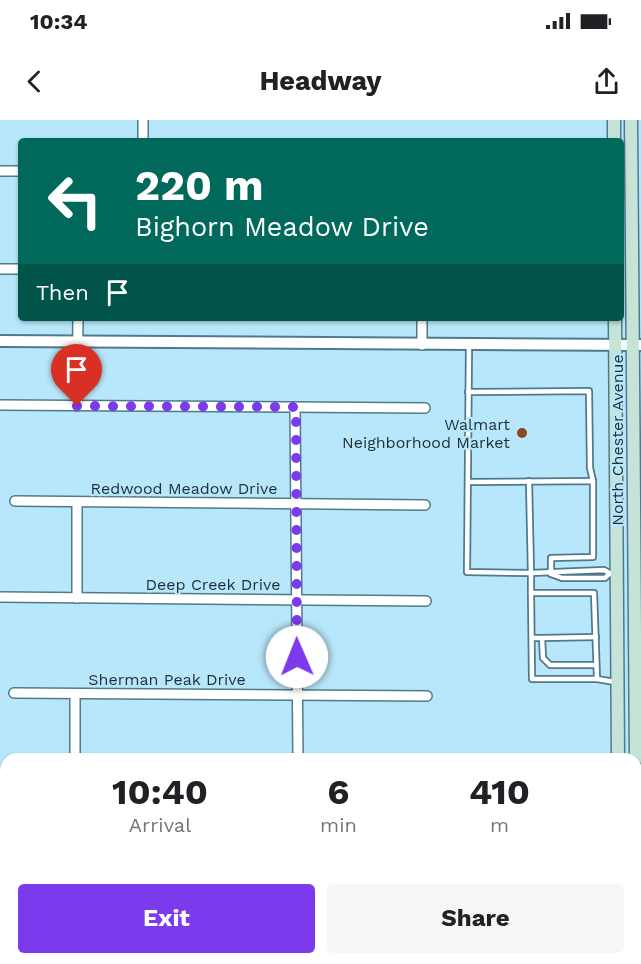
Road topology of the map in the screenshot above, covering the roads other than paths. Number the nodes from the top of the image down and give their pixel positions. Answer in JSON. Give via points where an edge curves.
{"nodes":[{"id":1,"x":143,"y":120,"type":"edge"},
{"id":2,"x":614,"y":120,"type":"edge"},
{"id":3,"x":631,"y":120,"type":"edge"},
{"id":4,"x":143,"y":138,"type":"edge"},
{"id":5,"x":614,"y":138,"type":"edge"},
{"id":6,"x":0,"y":171,"type":"edge"},
{"id":7,"x":18,"y":171,"type":"edge"},
{"id":8,"x":0,"y":269,"type":"edge"},
{"id":9,"x":18,"y":269,"type":"edge"},
{"id":10,"x":78,"y":321,"type":"edge"},
{"id":11,"x":422,"y":321,"type":"edge"},
{"id":12,"x":615,"y":321,"type":"edge"},
{"id":13,"x":0,"y":341,"type":"edge"},
{"id":14,"x":78,"y":342,"type":"junction"},
{"id":15,"x":422,"y":345,"type":"junction"},
{"id":16,"x":469,"y":345,"type":"junction"},
{"id":17,"x":615,"y":345,"type":"junction"},
{"id":18,"x":637,"y":345,"type":"edge"},
{"id":19,"x":468,"y":392,"type":"junction"},
{"id":20,"x":637,"y":393,"type":"edge"},
{"id":21,"x":0,"y":405,"type":"edge"},
{"id":22,"x":77,"y":406,"type":"junction"},
{"id":23,"x":296,"y":407,"type":"junction"},
{"id":24,"x":425,"y":408,"type":"dead end"},
{"id":25,"x":529,"y":481,"type":"junction"},
{"id":26,"x":593,"y":481,"type":"junction"},
{"id":27,"x":468,"y":482,"type":"junction"},
{"id":28,"x":15,"y":501,"type":"dead end"},
{"id":29,"x":77,"y":502,"type":"junction"},
{"id":30,"x":296,"y":503,"type":"junction"},
{"id":31,"x":425,"y":505,"type":"dead end"},
{"id":32,"x":616,"y":527,"type":"junction"},
{"id":33,"x":637,"y":567,"type":"edge"},
{"id":34,"x":531,"y":573,"type":"junction"},
{"id":35,"x":551,"y":574,"type":"junction"},
{"id":36,"x":613,"y":575,"type":"junction"},
{"id":37,"x":531,"y":593,"type":"junction"},
{"id":38,"x":0,"y":597,"type":"edge"},
{"id":39,"x":76,"y":598,"type":"junction"},
{"id":40,"x":297,"y":599,"type":"junction"},
{"id":41,"x":426,"y":601,"type":"dead end"},
{"id":42,"x":635,"y":611,"type":"junction"},
{"id":43,"x":596,"y":637,"type":"junction"},
{"id":44,"x":532,"y":638,"type":"junction"},
{"id":45,"x":542,"y":638,"type":"junction"},
{"id":46,"x":596,"y":665,"type":"junction"},
{"id":47,"x":597,"y":679,"type":"junction"},
{"id":48,"x":617,"y":683,"type":"junction"},
{"id":49,"x":14,"y":693,"type":"dead end"},
{"id":50,"x":75,"y":694,"type":"junction"},
{"id":51,"x":298,"y":695,"type":"junction"},
{"id":52,"x":427,"y":696,"type":"dead end"},
{"id":53,"x":636,"y":733,"type":"junction"},
{"id":54,"x":75,"y":753,"type":"edge"},
{"id":55,"x":298,"y":753,"type":"edge"},
{"id":56,"x":618,"y":753,"type":"edge"},
{"id":57,"x":636,"y":753,"type":"edge"}],
"edges":[{"from":1,"to":4,"type":"street"},
{"from":2,"to":5,"type":"main road"},
{"from":3,"to":18,"type":"main road","name":"North Chester Avenue"},
{"from":6,"to":7,"type":"street"},
{"from":8,"to":9,"type":"street"},
{"from":10,"to":14,"type":"street"},
{"from":11,"to":15,"type":"street"},
{"from":12,"to":17,"type":"main road","name":"North Chester Avenue"},
{"from":13,"to":14,"type":"street"},
{"from":14,"to":15,"type":"street"},
{"from":14,"to":22,"type":"street"},
{"from":15,"to":16,"type":"street"},
{"from":16,"to":17,"type":"street"},
{"from":16,"to":19,"type":"lane"},
{"from":17,"to":18,"type":"street"},
{"from":17,"to":32,"type":"main road","name":"North Chester Avenue"},
{"from":18,"to":20,"type":"main road","name":"North Chester Avenue"},
{"from":19,"to":26,"type":"lane","via":[[589,391]]},
{"from":19,"to":27,"type":"lane"},
{"from":20,"to":33,"type":"main road","name":"North Chester Avenue"},
{"from":21,"to":22,"type":"street"},
{"from":22,"to":23,"type":"street"},
{"from":23,"to":24,"type":"street"},
{"from":23,"to":30,"type":"street"},
{"from":25,"to":26,"type":"lane"},
{"from":25,"to":27,"type":"lane"},
{"from":25,"to":34,"type":"lane"},
{"from":26,"to":35,"type":"lane","via":[[593,557],[551,558]]},
{"from":27,"to":34,"type":"lane","via":[[467,572]]},
{"from":28,"to":29,"type":"street","name":"Redwood Meadow Drive"},
{"from":29,"to":30,"type":"street","name":"Redwood Meadow Drive"},
{"from":29,"to":39,"type":"street"},
{"from":30,"to":31,"type":"street","name":"Redwood Meadow Drive"},
{"from":30,"to":40,"type":"street"},
{"from":32,"to":33,"type":"main road","via":[[625,564]]},
{"from":32,"to":36,"type":"main road","name":"North Chester Avenue"},
{"from":33,"to":42,"type":"main road","name":"North Chester Avenue"},
{"from":34,"to":35,"type":"lane"},
{"from":34,"to":37,"type":"lane"},
{"from":35,"to":36,"type":"lane","via":[[604,570]]},
{"from":36,"to":42,"type":"main road","via":[[626,589]]},
{"from":36,"to":48,"type":"main road","name":"North Chester Avenue"},
{"from":37,"to":43,"type":"lane","via":[[593,592]]},
{"from":37,"to":44,"type":"lane"},
{"from":38,"to":39,"type":"street","name":"Deep Creek Drive"},
{"from":39,"to":40,"type":"street","name":"Deep Creek Drive"},
{"from":40,"to":41,"type":"street","name":"Deep Creek Drive"},
{"from":40,"to":51,"type":"street"},
{"from":42,"to":53,"type":"main road","name":"North Chester Avenue"},
{"from":43,"to":45,"type":"lane"},
{"from":43,"to":46,"type":"lane"},
{"from":44,"to":45,"type":"lane"},
{"from":44,"to":47,"type":"lane","via":[[532,679]]},
{"from":45,"to":46,"type":"lane","via":[[546,664]]},
{"from":46,"to":47,"type":"lane"},
{"from":47,"to":48,"type":"lane"},
{"from":48,"to":53,"type":"main road","via":[[624,692]]},
{"from":48,"to":56,"type":"main road","name":"North Chester Avenue"},
{"from":49,"to":50,"type":"street","name":"Sherman Peak Drive"},
{"from":50,"to":51,"type":"street","name":"Sherman Peak Drive"},
{"from":50,"to":54,"type":"street"},
{"from":51,"to":52,"type":"street","name":"Sherman Peak Drive"},
{"from":51,"to":55,"type":"street"},
{"from":53,"to":57,"type":"main road","name":"North Chester Avenue"}]}
